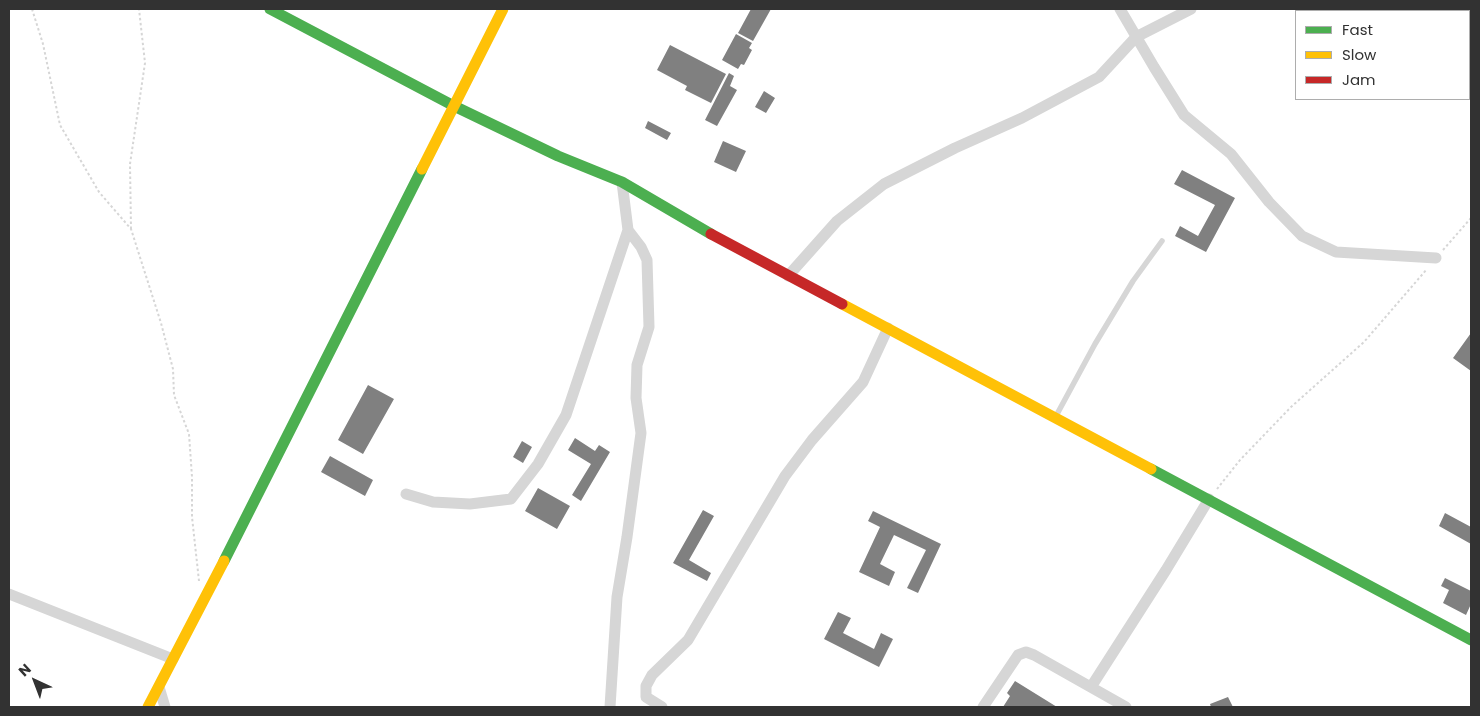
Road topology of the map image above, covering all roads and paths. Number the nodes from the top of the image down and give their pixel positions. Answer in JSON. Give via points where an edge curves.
{"nodes":[{"id":1,"x":32,"y":9,"type":"edge"},
{"id":2,"x":139,"y":9,"type":"edge"},
{"id":3,"x":270,"y":9,"type":"edge"},
{"id":4,"x":504,"y":9,"type":"edge"},
{"id":5,"x":1120,"y":9,"type":"edge"},
{"id":6,"x":1191,"y":9,"type":"edge"},
{"id":7,"x":1136,"y":36,"type":"junction"},
{"id":8,"x":454,"y":106,"type":"junction"},
{"id":9,"x":622,"y":182,"type":"junction"},
{"id":10,"x":1471,"y":218,"type":"edge"},
{"id":11,"x":131,"y":229,"type":"junction"},
{"id":12,"x":628,"y":230,"type":"junction"},
{"id":13,"x":1162,"y":241,"type":"dead end"},
{"id":14,"x":1436,"y":258,"type":"junction"},
{"id":15,"x":788,"y":276,"type":"junction"},
{"id":16,"x":888,"y":328,"type":"junction"},
{"id":17,"x":1055,"y":418,"type":"junction"},
{"id":18,"x":406,"y":494,"type":"dead end"},
{"id":19,"x":1209,"y":499,"type":"junction"},
{"id":20,"x":9,"y":594,"type":"edge"},
{"id":21,"x":202,"y":605,"type":"junction"},
{"id":22,"x":1471,"y":640,"type":"edge"},
{"id":23,"x":174,"y":659,"type":"junction"},
{"id":24,"x":159,"y":687,"type":"junction"},
{"id":25,"x":1091,"y":687,"type":"junction"},
{"id":26,"x":148,"y":707,"type":"edge"},
{"id":27,"x":165,"y":707,"type":"edge"},
{"id":28,"x":610,"y":707,"type":"edge"},
{"id":29,"x":662,"y":707,"type":"edge"},
{"id":30,"x":983,"y":707,"type":"edge"},
{"id":31,"x":1126,"y":707,"type":"edge"}],
"edges":[{"from":1,"to":11,"type":"path","via":[[60,125],[99,192]]},
{"from":2,"to":11,"type":"path","via":[[145,63],[130,164]]},
{"from":3,"to":8,"type":"street"},
{"from":4,"to":8,"type":"street"},
{"from":5,"to":7,"type":"street"},
{"from":6,"to":7,"type":"street"},
{"from":7,"to":14,"type":"street","via":[[1184,115],[1231,154],[1269,202],[1302,236],[1336,252]]},
{"from":7,"to":15,"type":"street","via":[[1099,77],[884,184],[837,222]]},
{"from":8,"to":9,"type":"street","via":[[558,156]]},
{"from":8,"to":21,"type":"street"},
{"from":9,"to":12,"type":"street"},
{"from":9,"to":15,"type":"street"},
{"from":10,"to":14,"type":"path"},
{"from":11,"to":21,"type":"path","via":[[174,369],[174,395],[188,434],[192,517]]},
{"from":12,"to":18,"type":"street","via":[[566,415],[538,464],[511,499],[470,504],[433,502]]},
{"from":12,"to":28,"type":"street","via":[[647,260],[649,327],[637,365],[636,398],[641,433],[617,597]]},
{"from":13,"to":17,"type":"lane","via":[[1133,281]]},
{"from":14,"to":19,"type":"path","via":[[1364,342],[1291,407],[1240,460]]},
{"from":15,"to":16,"type":"street"},
{"from":16,"to":17,"type":"street"},
{"from":16,"to":29,"type":"street","via":[[863,382],[785,476],[688,640],[652,675],[646,686],[646,697]]},
{"from":17,"to":19,"type":"street"},
{"from":19,"to":22,"type":"street"},
{"from":19,"to":25,"type":"street"},
{"from":20,"to":23,"type":"street"},
{"from":21,"to":23,"type":"street"},
{"from":23,"to":24,"type":"street"},
{"from":24,"to":26,"type":"street"},
{"from":24,"to":27,"type":"street"},
{"from":25,"to":30,"type":"street","via":[[1026,652],[1018,655]]},
{"from":25,"to":31,"type":"street"}]}
